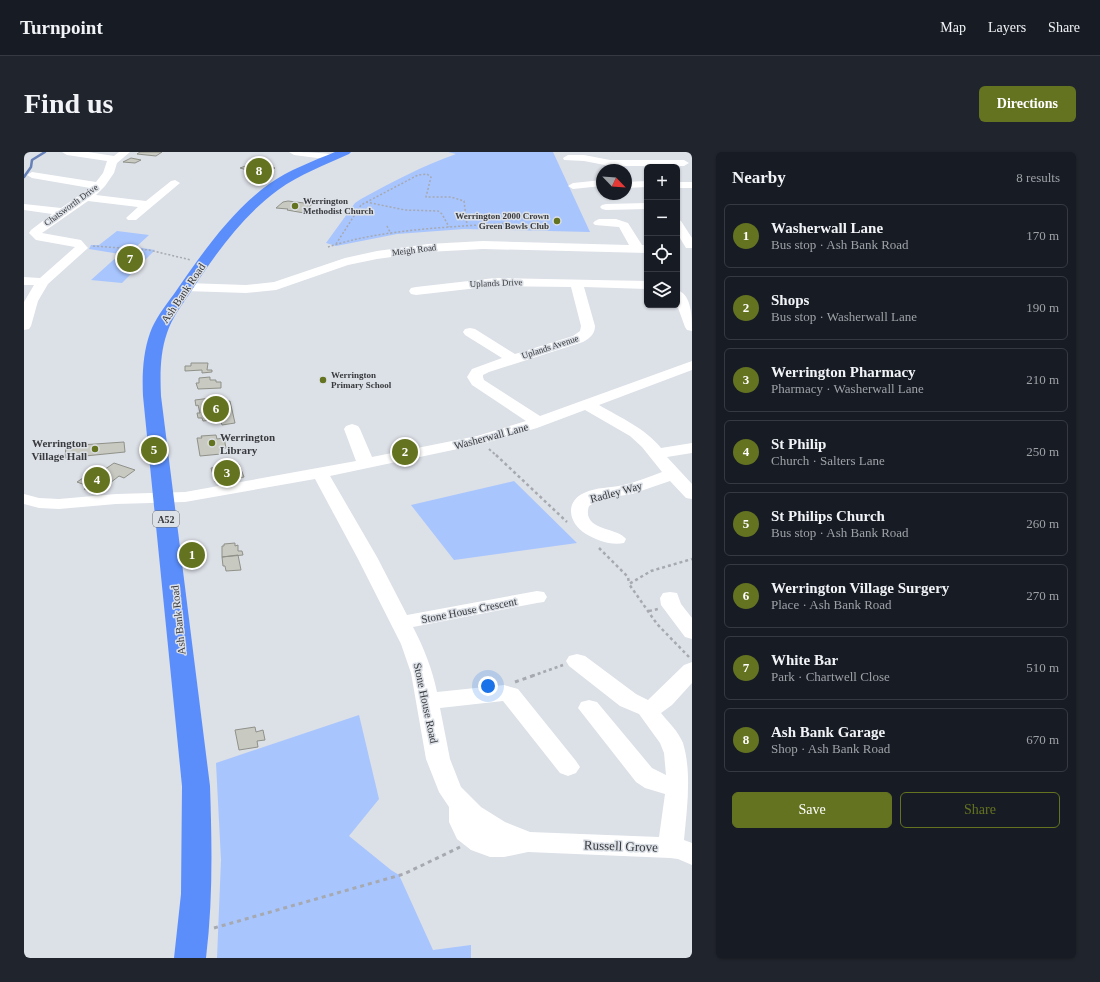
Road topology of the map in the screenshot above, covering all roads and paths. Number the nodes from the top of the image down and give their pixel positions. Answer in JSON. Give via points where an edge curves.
{"nodes":[{"id":1,"x":67,"y":152,"type":"edge"},
{"id":2,"x":125,"y":152,"type":"edge"},
{"id":3,"x":294,"y":152,"type":"edge"},
{"id":4,"x":633,"y":152,"type":"edge"},
{"id":5,"x":339,"y":155,"type":"edge"},
{"id":6,"x":568,"y":158,"type":"dead end"},
{"id":7,"x":114,"y":159,"type":"junction"},
{"id":8,"x":640,"y":163,"type":"junction"},
{"id":9,"x":684,"y":163,"type":"dead end"},
{"id":10,"x":35,"y":176,"type":"dead end"},
{"id":11,"x":596,"y":181,"type":"edge"},
{"id":12,"x":175,"y":183,"type":"dead end"},
{"id":13,"x":644,"y":184,"type":"edge"},
{"id":14,"x":632,"y":185,"type":"edge"},
{"id":15,"x":680,"y":185,"type":"edge"},
{"id":16,"x":692,"y":185,"type":"edge"},
{"id":17,"x":99,"y":186,"type":"junction"},
{"id":18,"x":573,"y":186,"type":"dead end"},
{"id":19,"x":85,"y":197,"type":"junction"},
{"id":20,"x":366,"y":202,"type":"junction"},
{"id":21,"x":148,"y":205,"type":"junction"},
{"id":22,"x":644,"y":206,"type":"edge"},
{"id":23,"x":24,"y":207,"type":"edge"},
{"id":24,"x":606,"y":207,"type":"dead end"},
{"id":25,"x":62,"y":212,"type":"junction"},
{"id":26,"x":132,"y":218,"type":"dead end"},
{"id":27,"x":680,"y":218,"type":"edge"},
{"id":28,"x":510,"y":223,"type":"dead end"},
{"id":29,"x":599,"y":223,"type":"dead end"},
{"id":30,"x":387,"y":226,"type":"dead end"},
{"id":31,"x":467,"y":226,"type":"junction"},
{"id":32,"x":449,"y":227,"type":"junction"},
{"id":33,"x":391,"y":234,"type":"junction"},
{"id":34,"x":37,"y":236,"type":"junction"},
{"id":35,"x":24,"y":239,"type":"edge"},
{"id":36,"x":336,"y":244,"type":"junction"},
{"id":37,"x":691,"y":245,"type":"edge"},
{"id":38,"x":680,"y":246,"type":"edge"},
{"id":39,"x":82,"y":247,"type":"junction"},
{"id":40,"x":328,"y":247,"type":"dead end"},
{"id":41,"x":642,"y":249,"type":"edge"},
{"id":42,"x":203,"y":263,"type":"junction"},
{"id":43,"x":24,"y":281,"type":"edge"},
{"id":44,"x":44,"y":282,"type":"junction"},
{"id":45,"x":576,"y":283,"type":"junction"},
{"id":46,"x":644,"y":285,"type":"edge"},
{"id":47,"x":186,"y":287,"type":"junction"},
{"id":48,"x":416,"y":291,"type":"dead end"},
{"id":49,"x":692,"y":291,"type":"edge"},
{"id":50,"x":680,"y":293,"type":"edge"},
{"id":51,"x":680,"y":298,"type":"edge"},
{"id":52,"x":24,"y":321,"type":"edge"},
{"id":53,"x":692,"y":327,"type":"edge"},
{"id":54,"x":470,"y":332,"type":"dead end"},
{"id":55,"x":513,"y":360,"type":"junction"},
{"id":56,"x":692,"y":365,"type":"edge"},
{"id":57,"x":586,"y":404,"type":"junction"},
{"id":58,"x":538,"y":422,"type":"junction"},
{"id":59,"x":352,"y":429,"type":"dead end"},
{"id":60,"x":480,"y":440,"type":"junction"},
{"id":61,"x":692,"y":448,"type":"edge"},
{"id":62,"x":657,"y":454,"type":"junction"},
{"id":63,"x":366,"y":464,"type":"junction"},
{"id":64,"x":320,"y":473,"type":"junction"},
{"id":65,"x":673,"y":474,"type":"junction"},
{"id":66,"x":692,"y":494,"type":"edge"},
{"id":67,"x":164,"y":498,"type":"junction"},
{"id":68,"x":24,"y":499,"type":"edge"},
{"id":69,"x":570,"y":525,"type":"dead end"},
{"id":70,"x":605,"y":541,"type":"joint"},
{"id":71,"x":629,"y":584,"type":"dead end"},
{"id":72,"x":537,"y":597,"type":"dead end"},
{"id":73,"x":669,"y":603,"type":"dead end"},
{"id":74,"x":402,"y":622,"type":"junction"},
{"id":75,"x":692,"y":632,"type":"edge"},
{"id":76,"x":590,"y":665,"type":"joint"},
{"id":77,"x":692,"y":670,"type":"edge"},
{"id":78,"x":488,"y":694,"type":"junction"},
{"id":79,"x":427,"y":701,"type":"junction"},
{"id":80,"x":589,"y":708,"type":"dead end"},
{"id":81,"x":650,"y":710,"type":"junction"},
{"id":82,"x":568,"y":767,"type":"dead end"},
{"id":83,"x":677,"y":788,"type":"junction"},
{"id":84,"x":462,"y":805,"type":"junction"},
{"id":85,"x":474,"y":840,"type":"junction"},
{"id":86,"x":538,"y":843,"type":"junction"},
{"id":87,"x":681,"y":851,"type":"edge"},
{"id":88,"x":194,"y":934,"type":"junction"},
{"id":89,"x":190,"y":958,"type":"edge"}],
"edges":[{"from":1,"to":7,"type":"street"},
{"from":2,"to":7,"type":"street"},
{"from":3,"to":5,"type":"street"},
{"from":4,"to":8,"type":"street"},
{"from":5,"to":42,"type":"highway","name":"Ash Bank Road","number":"A52","via":[[294,175],[261,198]]},
{"from":6,"to":8,"type":"street","via":[[610,163]]},
{"from":7,"to":17,"type":"street","name":"Chatsworth Drive","via":[[110,172]]},
{"from":8,"to":9,"type":"street"},
{"from":10,"to":17,"type":"street"},
{"from":11,"to":18,"type":"street"},
{"from":12,"to":21,"type":"street"},
{"from":13,"to":14,"type":"street"},
{"from":15,"to":16,"type":"street"},
{"from":17,"to":19,"type":"street","name":"Chatsworth Drive"},
{"from":19,"to":21,"type":"street"},
{"from":19,"to":25,"type":"street","name":"Chatsworth Drive"},
{"from":20,"to":31,"type":"path","via":[[418,175],[427,174],[431,177],[426,197],[463,199]]},
{"from":20,"to":32,"type":"path","via":[[406,210],[438,211]]},
{"from":20,"to":36,"type":"path","via":[[360,206]]},
{"from":21,"to":26,"type":"street"},
{"from":22,"to":24,"type":"street"},
{"from":23,"to":25,"type":"street"},
{"from":25,"to":34,"type":"street","name":"Chatsworth Drive","via":[[38,229],[35,233]]},
{"from":27,"to":37,"type":"street"},
{"from":28,"to":31,"type":"path"},
{"from":29,"to":41,"type":"street","via":[[624,225]]},
{"from":30,"to":33,"type":"path"},
{"from":31,"to":32,"type":"path"},
{"from":32,"to":33,"type":"path"},
{"from":33,"to":36,"type":"path"},
{"from":34,"to":35,"type":"street"},
{"from":34,"to":39,"type":"street","name":"Chatsworth Drive","via":[[77,243]]},
{"from":36,"to":40,"type":"path"},
{"from":37,"to":38,"type":"street"},
{"from":39,"to":42,"type":"path","via":[[149,250]]},
{"from":39,"to":44,"type":"street","via":[[80,252]]},
{"from":41,"to":47,"type":"street","name":"Meigh Road","via":[[483,245],[428,248],[345,262],[276,286],[246,289]]},
{"from":42,"to":47,"type":"highway","name":"Ash Bank Road","number":"A52"},
{"from":43,"to":44,"type":"street"},
{"from":44,"to":52,"type":"street","via":[[31,301]]},
{"from":45,"to":46,"type":"street"},
{"from":45,"to":48,"type":"street","name":"Uplands Drive","via":[[495,282]]},
{"from":45,"to":55,"type":"street","name":"Uplands Avenue","via":[[588,332],[578,339]]},
{"from":47,"to":67,"type":"highway","name":"Ash Bank Road","number":"A52","via":[[159,330],[150,368]]},
{"from":49,"to":50,"type":"street"},
{"from":51,"to":53,"type":"street"},
{"from":54,"to":55,"type":"street"},
{"from":55,"to":58,"type":"street","name":"Uplands Avenue","via":[[480,370],[475,380]]},
{"from":56,"to":57,"type":"street","name":"Washerwall Lane"},
{"from":57,"to":58,"type":"street","name":"Washerwall Lane"},
{"from":57,"to":62,"type":"street","via":[[636,433]]},
{"from":58,"to":60,"type":"street","name":"Washerwall Lane"},
{"from":59,"to":63,"type":"street"},
{"from":60,"to":63,"type":"street","name":"Washerwall Lane"},
{"from":60,"to":69,"type":"path"},
{"from":61,"to":62,"type":"street"},
{"from":62,"to":65,"type":"street"},
{"from":63,"to":64,"type":"street","name":"Washerwall Lane"},
{"from":64,"to":67,"type":"street","name":"Washerwall Lane","via":[[185,497]]},
{"from":64,"to":74,"type":"street","name":"Stone House Road"},
{"from":65,"to":66,"type":"street"},
{"from":65,"to":70,"type":"street","name":"Radley Way","via":[[627,490],[596,494],[584,500],[578,511],[581,520]]},
{"from":67,"to":68,"type":"street","name":"Washerwall Lane","via":[[54,504]]},
{"from":67,"to":88,"type":"highway","name":"Ash Bank Road","number":"A52","via":[[196,786]]},
{"from":70,"to":71,"type":"path","via":[[628,577]]},
{"from":72,"to":74,"type":"street","name":"Stone House Crescent"},
{"from":73,"to":75,"type":"street"},
{"from":74,"to":79,"type":"street","name":"Stone House Road","via":[[422,673]]},
{"from":76,"to":78,"type":"path","via":[[497,688]]},
{"from":76,"to":81,"type":"street","via":[[628,700]]},
{"from":77,"to":81,"type":"street"},
{"from":78,"to":79,"type":"street"},
{"from":78,"to":82,"type":"street","via":[[510,695]]},
{"from":79,"to":84,"type":"street","name":"Stone House Road","via":[[438,759],[451,792]]},
{"from":80,"to":83,"type":"street","via":[[644,775]]},
{"from":81,"to":83,"type":"street","via":[[676,753],[679,763]]},
{"from":83,"to":87,"type":"street"},
{"from":84,"to":85,"type":"street","via":[[460,817],[463,829]]},
{"from":84,"to":86,"type":"street","name":"Stone House Road","via":[[496,830]]},
{"from":85,"to":86,"type":"street","via":[[490,847]]},
{"from":85,"to":88,"type":"path","via":[[404,874]]},
{"from":86,"to":87,"type":"street","name":"Russell Grove"},
{"from":88,"to":89,"type":"highway","name":"Ash Bank Road","number":"A52"}]}
